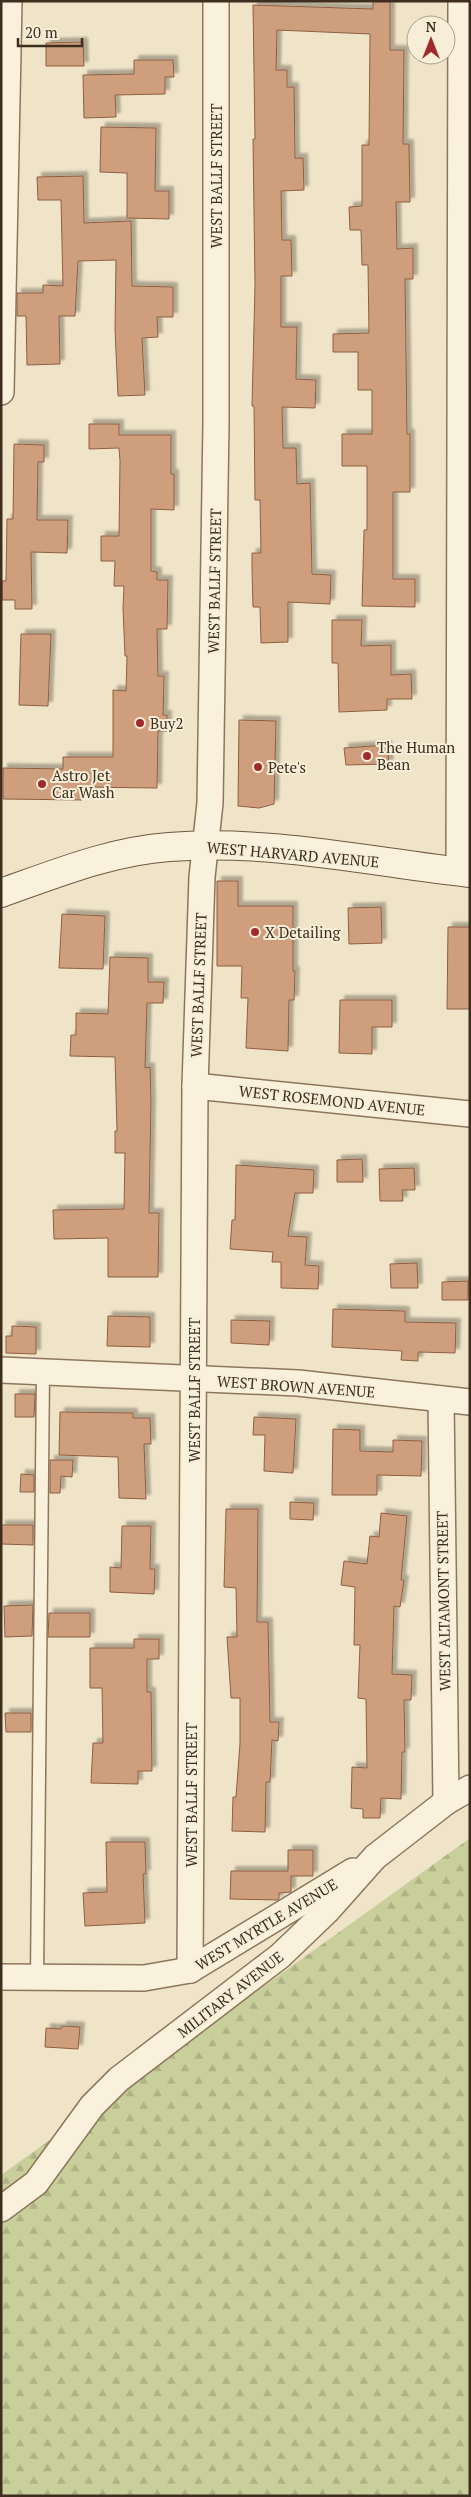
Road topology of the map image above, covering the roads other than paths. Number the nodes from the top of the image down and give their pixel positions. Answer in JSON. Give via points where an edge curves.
{"nodes":[{"id":1,"x":9,"y":1,"type":"edge"},
{"id":2,"x":216,"y":1,"type":"edge"},
{"id":3,"x":461,"y":1,"type":"edge"},
{"id":4,"x":1,"y":392,"type":"edge"},
{"id":5,"x":206,"y":845,"type":"junction"},
{"id":6,"x":465,"y":872,"type":"edge"},
{"id":7,"x":1,"y":893,"type":"edge"},
{"id":8,"x":195,"y":1086,"type":"junction"},
{"id":9,"x":470,"y":1114,"type":"edge"},
{"id":10,"x":1,"y":1370,"type":"edge"},
{"id":11,"x":43,"y":1371,"type":"junction"},
{"id":12,"x":194,"y":1378,"type":"junction"},
{"id":13,"x":441,"y":1399,"type":"junction"},
{"id":14,"x":470,"y":1402,"type":"edge"},
{"id":15,"x":470,"y":1788,"type":"edge"},
{"id":16,"x":446,"y":1802,"type":"junction"},
{"id":17,"x":375,"y":1857,"type":"junction"},
{"id":18,"x":190,"y":1970,"type":"junction"},
{"id":19,"x":37,"y":1977,"type":"junction"},
{"id":20,"x":1,"y":1978,"type":"edge"},
{"id":21,"x":1,"y":2209,"type":"edge"}],
"edges":[{"from":1,"to":4,"type":"street"},
{"from":2,"to":5,"type":"street","name":"WEST BALLF STREET","via":[[216,424],[210,803]]},
{"from":3,"to":6,"type":"street"},
{"from":5,"to":6,"type":"main road","name":"WEST HARVARD AVENUE","via":[[301,852]]},
{"from":5,"to":7,"type":"main road","name":"WEST HARVARD AVENUE","via":[[167,847],[104,859]]},
{"from":5,"to":8,"type":"street","name":"WEST BALLF STREET","via":[[202,877]]},
{"from":8,"to":9,"type":"street","name":"WEST ROSEMOND AVENUE"},
{"from":8,"to":12,"type":"street","name":"WEST BALLF STREET"},
{"from":10,"to":11,"type":"street","name":"WEST BROWN AVENUE"},
{"from":11,"to":12,"type":"street","name":"WEST BROWN AVENUE"},
{"from":11,"to":19,"type":"lane"},
{"from":12,"to":13,"type":"street","name":"WEST BROWN AVENUE","via":[[298,1383]]},
{"from":12,"to":18,"type":"street","name":"WEST BALLF STREET"},
{"from":13,"to":14,"type":"street","name":"WEST BROWN AVENUE"},
{"from":13,"to":16,"type":"street","name":"WEST ALTAMONT STREET"},
{"from":15,"to":16,"type":"street","name":"MILITARY AVENUE"},
{"from":16,"to":17,"type":"street","name":"MILITARY AVENUE"},
{"from":17,"to":18,"type":"street","name":"WEST MYRTLE AVENUE"},
{"from":17,"to":21,"type":"street","name":"MILITARY AVENUE","via":[[328,1911],[280,1956],[119,2079],[92,2106],[36,2183]]},
{"from":18,"to":19,"type":"street","name":"WEST MYRTLE AVENUE","via":[[144,1978]]},
{"from":19,"to":20,"type":"street","name":"WEST MYRTLE AVENUE"}]}
